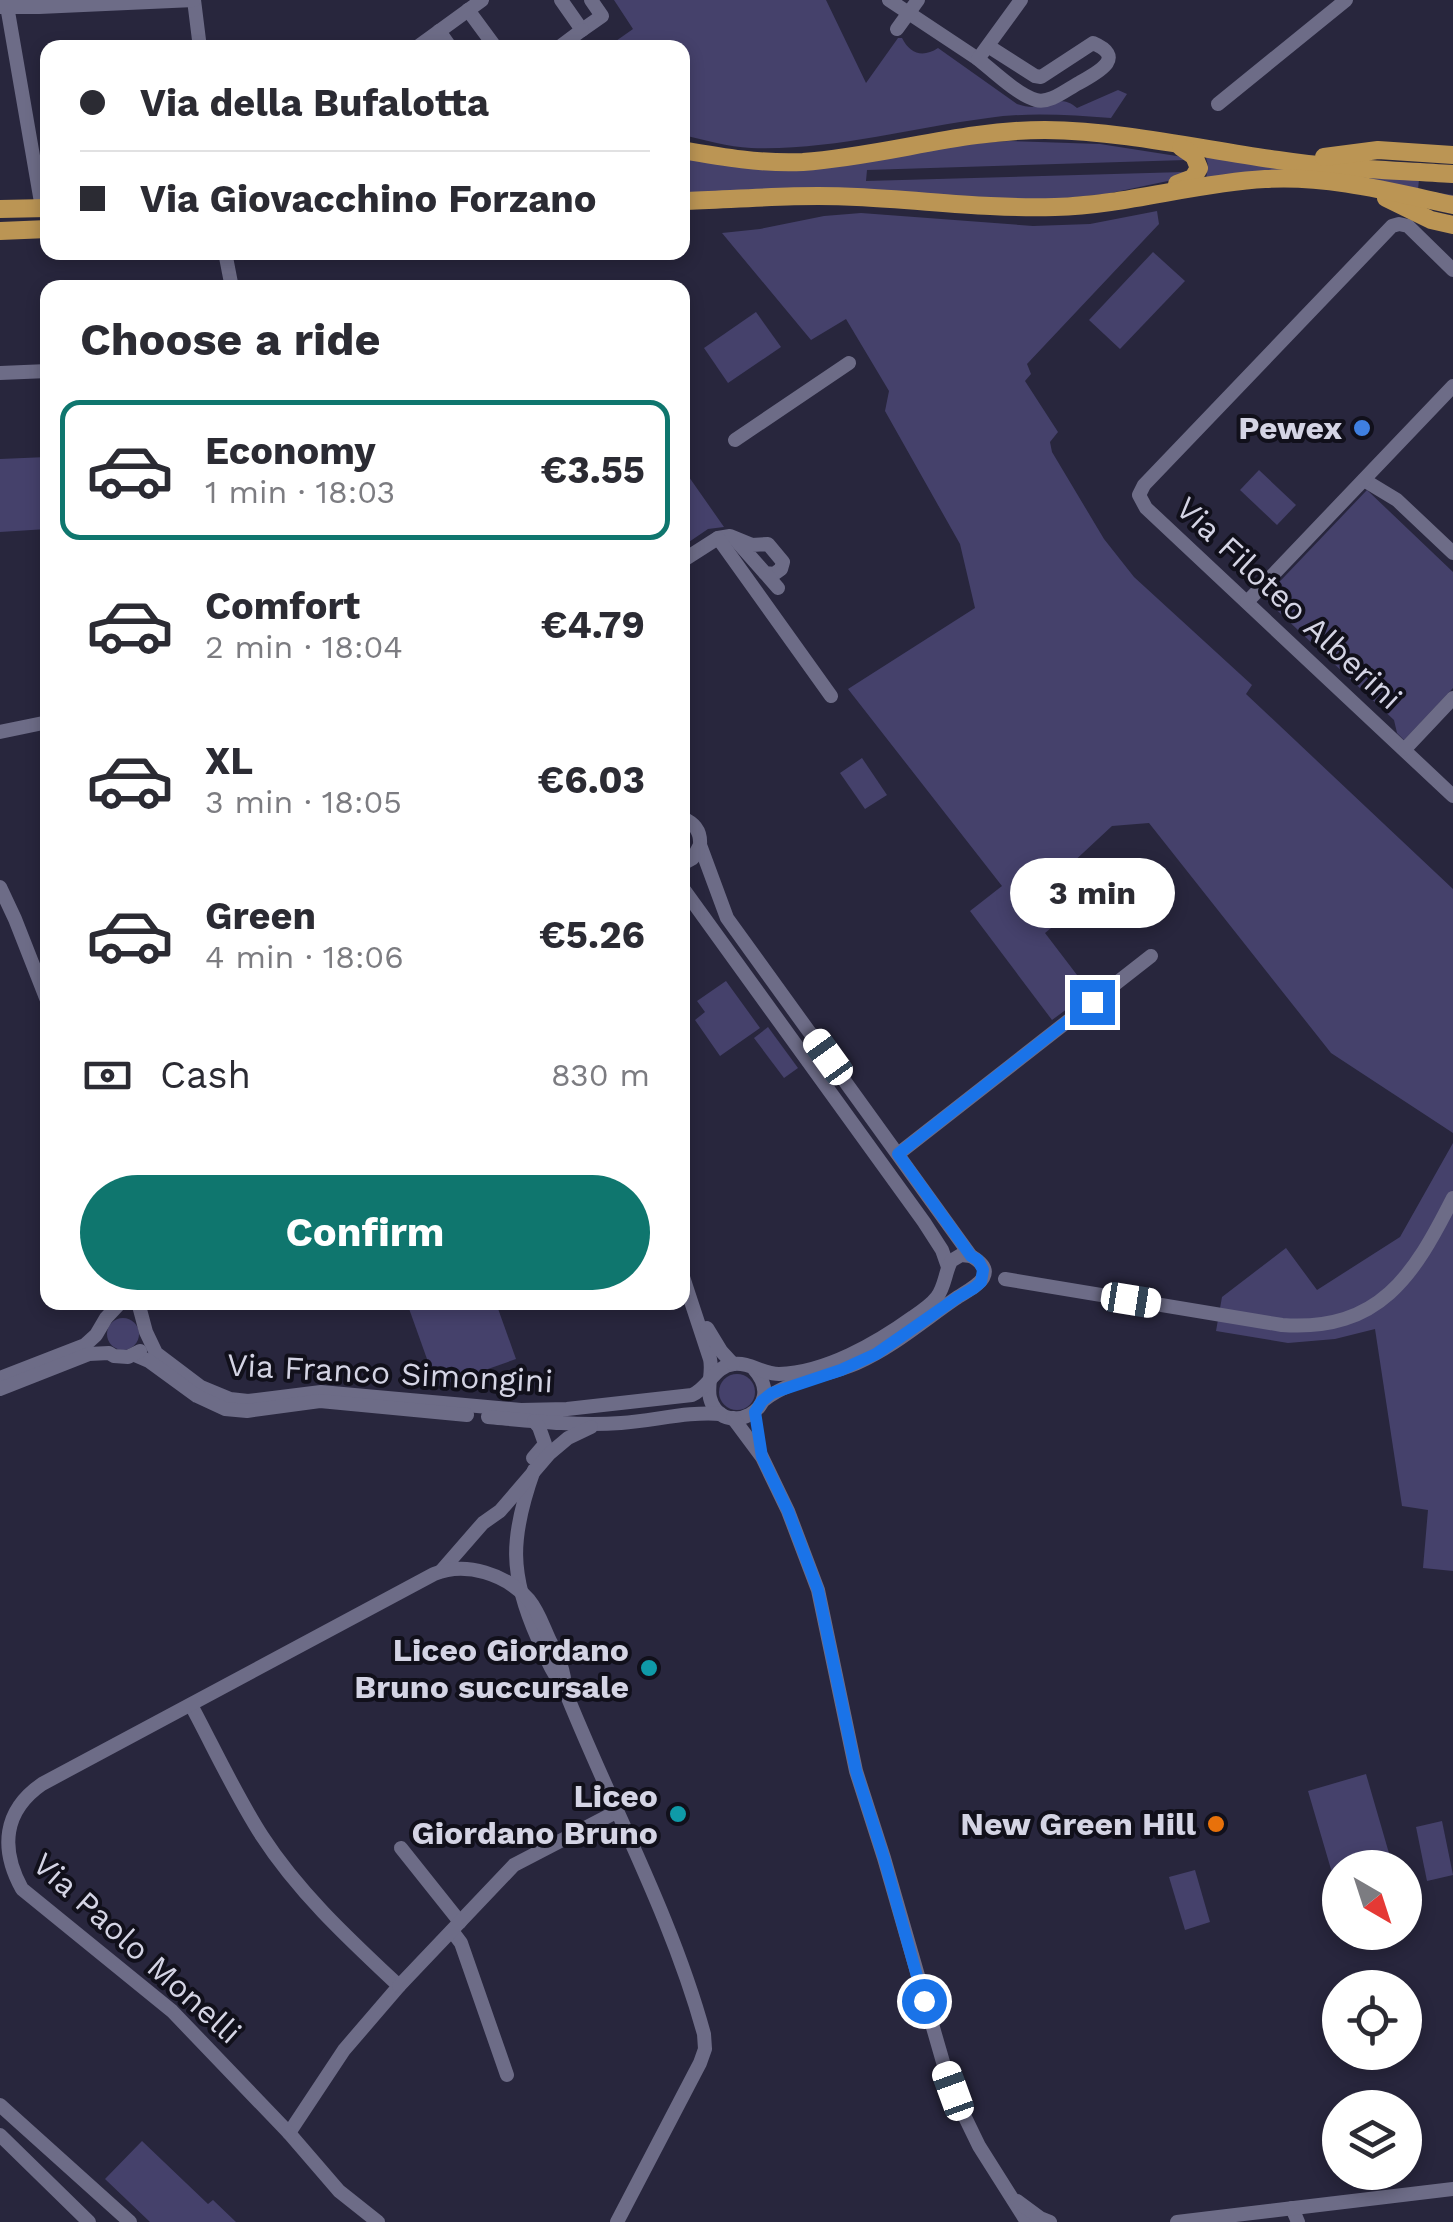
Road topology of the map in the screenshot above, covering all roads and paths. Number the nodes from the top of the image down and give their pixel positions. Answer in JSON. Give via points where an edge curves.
{"nodes":[{"id":1,"x":194,"y":0,"type":"edge"},
{"id":2,"x":482,"y":0,"type":"edge"},
{"id":3,"x":560,"y":0,"type":"edge"},
{"id":4,"x":591,"y":0,"type":"edge"},
{"id":5,"x":889,"y":0,"type":"edge"},
{"id":6,"x":1021,"y":0,"type":"edge"},
{"id":7,"x":1346,"y":0,"type":"edge"},
{"id":8,"x":4,"y":4,"type":"edge"},
{"id":9,"x":914,"y":6,"type":"edge"},
{"id":10,"x":468,"y":10,"type":"junction"},
{"id":11,"x":582,"y":30,"type":"junction"},
{"id":12,"x":898,"y":30,"type":"dead end"},
{"id":13,"x":439,"y":31,"type":"junction"},
{"id":14,"x":199,"y":40,"type":"edge"},
{"id":15,"x":427,"y":40,"type":"edge"},
{"id":16,"x":445,"y":40,"type":"edge"},
{"id":17,"x":490,"y":40,"type":"edge"},
{"id":18,"x":569,"y":40,"type":"edge"},
{"id":19,"x":988,"y":46,"type":"junction"},
{"id":20,"x":978,"y":59,"type":"junction"},
{"id":21,"x":1218,"y":104,"type":"dead end"},
{"id":22,"x":1137,"y":137,"type":"junction"},
{"id":23,"x":690,"y":151,"type":"edge"},
{"id":24,"x":1453,"y":154,"type":"edge"},
{"id":25,"x":1294,"y":162,"type":"junction"},
{"id":26,"x":1453,"y":174,"type":"edge"},
{"id":27,"x":40,"y":183,"type":"edge"},
{"id":28,"x":1363,"y":187,"type":"junction"},
{"id":29,"x":1128,"y":200,"type":"junction"},
{"id":30,"x":690,"y":201,"type":"edge"},
{"id":31,"x":1453,"y":205,"type":"edge"},
{"id":32,"x":40,"y":208,"type":"edge"},
{"id":33,"x":0,"y":210,"type":"edge"},
{"id":34,"x":1453,"y":225,"type":"edge"},
{"id":35,"x":0,"y":228,"type":"edge"},
{"id":36,"x":40,"y":229,"type":"edge"},
{"id":37,"x":1453,"y":270,"type":"edge"},
{"id":38,"x":850,"y":363,"type":"dead end"},
{"id":39,"x":40,"y":371,"type":"edge"},
{"id":40,"x":0,"y":373,"type":"edge"},
{"id":41,"x":1453,"y":386,"type":"edge"},
{"id":42,"x":736,"y":440,"type":"dead end"},
{"id":43,"x":1364,"y":480,"type":"junction"},
{"id":44,"x":718,"y":538,"type":"junction"},
{"id":45,"x":734,"y":538,"type":"junction"},
{"id":46,"x":1453,"y":553,"type":"edge"},
{"id":47,"x":690,"y":556,"type":"edge"},
{"id":48,"x":765,"y":573,"type":"junction"},
{"id":49,"x":778,"y":588,"type":"dead end"},
{"id":50,"x":1247,"y":602,"type":"junction"},
{"id":51,"x":831,"y":696,"type":"dead end"},
{"id":52,"x":1453,"y":698,"type":"edge"},
{"id":53,"x":40,"y":724,"type":"edge"},
{"id":54,"x":0,"y":732,"type":"edge"},
{"id":55,"x":1405,"y":749,"type":"junction"},
{"id":56,"x":1453,"y":796,"type":"edge"},
{"id":57,"x":690,"y":824,"type":"edge"},
{"id":58,"x":700,"y":845,"type":"junction"},
{"id":59,"x":690,"y":860,"type":"edge"},
{"id":60,"x":0,"y":887,"type":"edge"},
{"id":61,"x":690,"y":898,"type":"edge"},
{"id":62,"x":1150,"y":956,"type":"dead end"},
{"id":63,"x":40,"y":983,"type":"edge"},
{"id":64,"x":898,"y":1154,"type":"junction"},
{"id":65,"x":1453,"y":1198,"type":"edge"},
{"id":66,"x":974,"y":1258,"type":"junction"},
{"id":67,"x":947,"y":1270,"type":"junction"},
{"id":68,"x":1005,"y":1280,"type":"junction"},
{"id":69,"x":972,"y":1290,"type":"junction"},
{"id":70,"x":690,"y":1294,"type":"edge"},
{"id":71,"x":695,"y":1307,"type":"junction"},
{"id":72,"x":115,"y":1310,"type":"edge"},
{"id":73,"x":122,"y":1310,"type":"edge"},
{"id":74,"x":140,"y":1310,"type":"edge"},
{"id":75,"x":144,"y":1327,"type":"junction"},
{"id":76,"x":100,"y":1330,"type":"junction"},
{"id":77,"x":109,"y":1354,"type":"junction"},
{"id":78,"x":134,"y":1355,"type":"junction"},
{"id":79,"x":733,"y":1364,"type":"junction"},
{"id":80,"x":749,"y":1366,"type":"junction"},
{"id":81,"x":0,"y":1378,"type":"edge"},
{"id":82,"x":711,"y":1380,"type":"junction"},
{"id":83,"x":0,"y":1389,"type":"edge"},
{"id":84,"x":635,"y":1403,"type":"junction"},
{"id":85,"x":759,"y":1406,"type":"junction"},
{"id":86,"x":727,"y":1416,"type":"junction"},
{"id":87,"x":534,"y":1421,"type":"junction"},
{"id":88,"x":646,"y":1422,"type":"junction"},
{"id":89,"x":562,"y":1424,"type":"junction"},
{"id":90,"x":596,"y":1425,"type":"junction"},
{"id":91,"x":545,"y":1444,"type":"junction"},
{"id":92,"x":762,"y":1457,"type":"junction"},
{"id":93,"x":534,"y":1470,"type":"junction"},
{"id":94,"x":484,"y":1522,"type":"junction"},
{"id":95,"x":440,"y":1571,"type":"junction"},
{"id":96,"x":520,"y":1592,"type":"junction"},
{"id":97,"x":191,"y":1705,"type":"junction"},
{"id":98,"x":616,"y":1812,"type":"junction"},
{"id":99,"x":401,"y":1848,"type":"dead end"},
{"id":100,"x":456,"y":1926,"type":"junction"},
{"id":101,"x":399,"y":1986,"type":"junction"},
{"id":102,"x":507,"y":2074,"type":"dead end"},
{"id":103,"x":0,"y":2105,"type":"edge"},
{"id":104,"x":289,"y":2132,"type":"junction"},
{"id":105,"x":0,"y":2135,"type":"edge"},
{"id":106,"x":1453,"y":2188,"type":"edge"},
{"id":107,"x":1009,"y":2195,"type":"junction"},
{"id":108,"x":1294,"y":2215,"type":"edge"},
{"id":109,"x":1025,"y":2220,"type":"edge"},
{"id":110,"x":1197,"y":2221,"type":"edge"},
{"id":111,"x":89,"y":2222,"type":"edge"},
{"id":112,"x":130,"y":2222,"type":"edge"},
{"id":113,"x":378,"y":2222,"type":"edge"},
{"id":114,"x":617,"y":2222,"type":"edge"},
{"id":115,"x":1050,"y":2222,"type":"edge"},
{"id":116,"x":1177,"y":2222,"type":"edge"}],
"edges":[{"from":1,"to":8,"type":"street"},
{"from":1,"to":14,"type":"street"},
{"from":2,"to":10,"type":"street"},
{"from":3,"to":11,"type":"street"},
{"from":4,"to":11,"type":"street","via":[[602,16]]},
{"from":5,"to":9,"type":"street"},
{"from":6,"to":19,"type":"street"},
{"from":7,"to":21,"type":"street"},
{"from":8,"to":27,"type":"street"},
{"from":9,"to":12,"type":"street"},
{"from":9,"to":20,"type":"street"},
{"from":10,"to":13,"type":"street"},
{"from":10,"to":17,"type":"street"},
{"from":11,"to":18,"type":"street"},
{"from":13,"to":15,"type":"street"},
{"from":13,"to":16,"type":"street"},
{"from":19,"to":20,"type":"street"},
{"from":19,"to":20,"type":"street","via":[[1038,77],[1093,43],[1108,63],[1039,101]]},
{"from":22,"to":23,"type":"main road","via":[[1006,131],[790,162]]},
{"from":22,"to":25,"type":"main road"},
{"from":22,"to":29,"type":"main road","via":[[1182,147],[1199,168],[1190,180]]},
{"from":24,"to":25,"type":"main road","via":[[1372,150]]},
{"from":25,"to":26,"type":"main road"},
{"from":28,"to":29,"type":"main road","via":[[1269,178]]},
{"from":28,"to":31,"type":"main road"},
{"from":28,"to":34,"type":"main road"},
{"from":29,"to":30,"type":"main road","via":[[1032,208],[854,196]]},
{"from":32,"to":33,"type":"main road"},
{"from":35,"to":36,"type":"main road"},
{"from":37,"to":50,"type":"street","name":"Via Filoteo Alberini","via":[[1408,226],[1389,228],[1144,485],[1138,496],[1146,508]]},
{"from":38,"to":42,"type":"street"},
{"from":39,"to":40,"type":"street"},
{"from":41,"to":43,"type":"street"},
{"from":43,"to":46,"type":"street","via":[[1397,500]]},
{"from":43,"to":50,"type":"street"},
{"from":44,"to":45,"type":"street"},
{"from":44,"to":47,"type":"street"},
{"from":44,"to":51,"type":"street"},
{"from":45,"to":48,"type":"street"},
{"from":45,"to":48,"type":"street","via":[[768,544],[790,565]]},
{"from":48,"to":49,"type":"street"},
{"from":50,"to":55,"type":"street","name":"Via Filoteo Alberini"},
{"from":52,"to":55,"type":"street"},
{"from":53,"to":54,"type":"street"},
{"from":55,"to":56,"type":"street","name":"Via Filoteo Alberini"},
{"from":57,"to":58,"type":"street"},
{"from":58,"to":59,"type":"street"},
{"from":58,"to":64,"type":"street","via":[[727,918]]},
{"from":60,"to":63,"type":"street"},
{"from":61,"to":67,"type":"street","via":[[924,1222]]},
{"from":62,"to":64,"type":"street"},
{"from":64,"to":66,"type":"street"},
{"from":65,"to":68,"type":"street","via":[[1429,1245],[1393,1290],[1368,1310],[1324,1324],[1282,1325]]},
{"from":66,"to":67,"type":"street","via":[[955,1258]]},
{"from":66,"to":68,"type":"street"},
{"from":66,"to":69,"type":"street","via":[[983,1274]]},
{"from":67,"to":69,"type":"street","via":[[954,1287]]},
{"from":67,"to":80,"type":"street","via":[[932,1303],[869,1346],[788,1373]]},
{"from":68,"to":69,"type":"street"},
{"from":69,"to":85,"type":"street","via":[[876,1354],[777,1391]]},
{"from":70,"to":71,"type":"street"},
{"from":71,"to":79,"type":"street"},
{"from":71,"to":82,"type":"street"},
{"from":72,"to":76,"type":"street"},
{"from":73,"to":75,"type":"street","via":[[138,1316]]},
{"from":74,"to":75,"type":"street"},
{"from":75,"to":78,"type":"street","via":[[144,1344]]},
{"from":75,"to":84,"type":"street","name":"Via Franco Simongini","via":[[160,1357],[201,1388],[230,1399],[321,1392],[521,1410]]},
{"from":76,"to":77,"type":"street"},
{"from":76,"to":81,"type":"street","via":[[82,1346]]},
{"from":77,"to":78,"type":"street"},
{"from":77,"to":83,"type":"street","via":[[85,1355]]},
{"from":78,"to":87,"type":"street","name":"Via Franco Simongini","via":[[230,1410],[320,1401]]},
{"from":79,"to":80,"type":"street"},
{"from":79,"to":82,"type":"street"},
{"from":80,"to":85,"type":"street","via":[[763,1381]]},
{"from":82,"to":84,"type":"street","name":"Via Franco Simongini","via":[[692,1396]]},
{"from":82,"to":86,"type":"street","via":[[710,1400]]},
{"from":84,"to":88,"type":"street"},
{"from":84,"to":89,"type":"street","via":[[572,1415]]},
{"from":85,"to":86,"type":"street","via":[[745,1418]]},
{"from":85,"to":92,"type":"street"},
{"from":86,"to":88,"type":"street","name":"Via Franco Simongini"},
{"from":86,"to":92,"type":"street"},
{"from":87,"to":89,"type":"street","name":"Via Franco Simongini"},
{"from":87,"to":91,"type":"street"},
{"from":88,"to":90,"type":"street","name":"Via Franco Simongini"},
{"from":89,"to":90,"type":"street","name":"Via Franco Simongini"},
{"from":89,"to":91,"type":"street"},
{"from":90,"to":93,"type":"street","via":[[562,1442]]},
{"from":91,"to":94,"type":"street"},
{"from":92,"to":107,"type":"street","via":[[818,1590],[856,1771],[945,2069]]},
{"from":93,"to":94,"type":"street"},
{"from":93,"to":96,"type":"street","via":[[517,1526]]},
{"from":94,"to":95,"type":"street"},
{"from":95,"to":96,"type":"street","via":[[483,1572]]},
{"from":95,"to":97,"type":"street","name":"Via Paolo Monelli"},
{"from":96,"to":98,"type":"street"},
{"from":97,"to":101,"type":"street","via":[[274,1854]]},
{"from":97,"to":104,"type":"street","name":"Via Paolo Monelli","via":[[27,1794],[7,1826],[6,1862],[22,1889],[172,2010]]},
{"from":98,"to":100,"type":"street","via":[[524,1858]]},
{"from":98,"to":114,"type":"street","via":[[674,1942],[705,2043]]},
{"from":99,"to":100,"type":"street"},
{"from":100,"to":101,"type":"street"},
{"from":100,"to":102,"type":"street"},
{"from":101,"to":104,"type":"street","via":[[344,2050]]},
{"from":103,"to":112,"type":"street"},
{"from":104,"to":113,"type":"street","name":"Via Paolo Monelli","via":[[340,2191]]},
{"from":105,"to":111,"type":"street"},
{"from":106,"to":108,"type":"street"},
{"from":107,"to":109,"type":"street"},
{"from":107,"to":115,"type":"street"},
{"from":108,"to":110,"type":"street"},
{"from":110,"to":116,"type":"street"}]}
